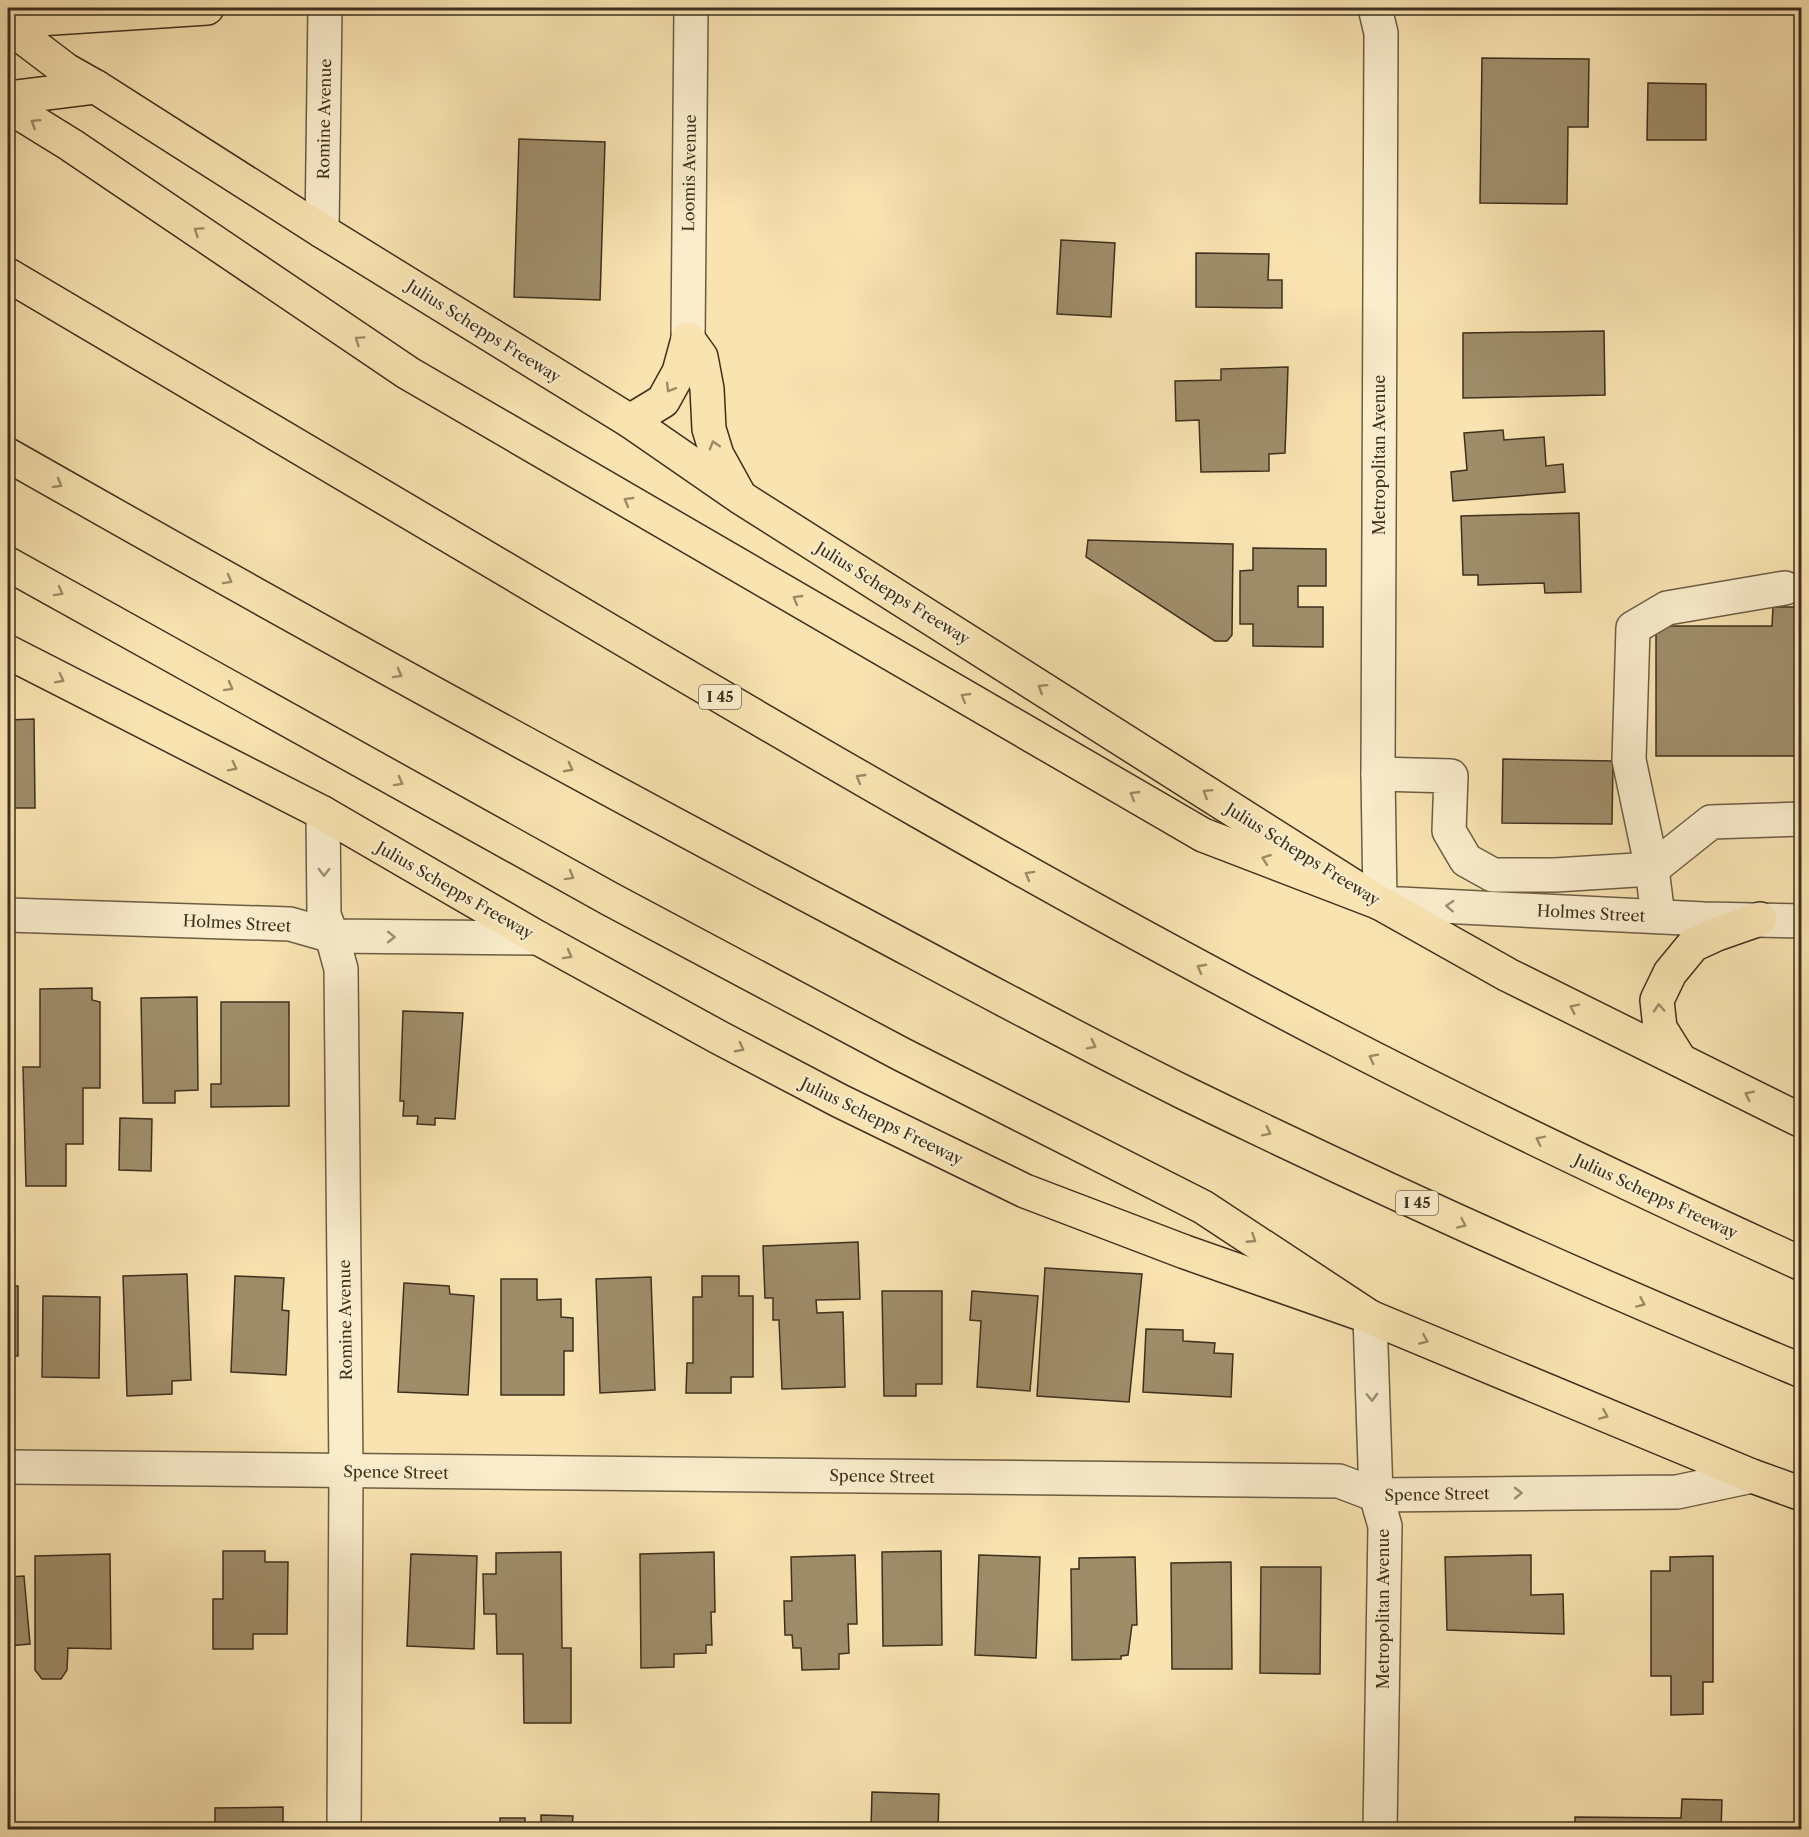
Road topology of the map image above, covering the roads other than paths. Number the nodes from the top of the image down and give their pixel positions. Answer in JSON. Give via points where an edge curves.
{"nodes":[{"id":1,"x":207,"y":8,"type":"edge"},
{"id":2,"x":325,"y":8,"type":"edge"},
{"id":3,"x":691,"y":8,"type":"edge"},
{"id":4,"x":1375,"y":8,"type":"edge"},
{"id":5,"x":8,"y":21,"type":"edge"},
{"id":6,"x":8,"y":26,"type":"edge"},
{"id":7,"x":96,"y":87,"type":"junction"},
{"id":8,"x":8,"y":98,"type":"edge"},
{"id":9,"x":8,"y":106,"type":"edge"},
{"id":10,"x":322,"y":231,"type":"junction"},
{"id":11,"x":8,"y":275,"type":"edge"},
{"id":12,"x":688,"y":339,"type":"junction"},
{"id":13,"x":630,"y":421,"type":"junction"},
{"id":14,"x":8,"y":455,"type":"edge"},
{"id":15,"x":740,"y":497,"type":"junction"},
{"id":16,"x":8,"y":564,"type":"edge"},
{"id":17,"x":1785,"y":588,"type":"dead end"},
{"id":18,"x":8,"y":652,"type":"edge"},
{"id":19,"x":1378,"y":774,"type":"junction"},
{"id":20,"x":323,"y":813,"type":"junction"},
{"id":21,"x":1802,"y":819,"type":"edge"},
{"id":22,"x":1652,"y":869,"type":"junction"},
{"id":23,"x":1493,"y":875,"type":"junction"},
{"id":24,"x":1555,"y":875,"type":"junction"},
{"id":25,"x":1380,"y":903,"type":"junction"},
{"id":26,"x":1484,"y":908,"type":"junction"},
{"id":27,"x":1555,"y":911,"type":"junction"},
{"id":28,"x":8,"y":915,"type":"edge"},
{"id":29,"x":1658,"y":916,"type":"junction"},
{"id":30,"x":1760,"y":920,"type":"junction"},
{"id":31,"x":1802,"y":921,"type":"edge"},
{"id":32,"x":332,"y":936,"type":"junction"},
{"id":33,"x":538,"y":938,"type":"junction"},
{"id":34,"x":1680,"y":1060,"type":"junction"},
{"id":35,"x":1802,"y":1121,"type":"edge"},
{"id":36,"x":1802,"y":1264,"type":"edge"},
{"id":37,"x":1370,"y":1317,"type":"junction"},
{"id":38,"x":1802,"y":1371,"type":"edge"},
{"id":39,"x":8,"y":1467,"type":"edge"},
{"id":40,"x":346,"y":1471,"type":"junction"},
{"id":41,"x":1752,"y":1476,"type":"junction"},
{"id":42,"x":1802,"y":1494,"type":"edge"},
{"id":43,"x":1376,"y":1495,"type":"junction"},
{"id":44,"x":344,"y":1830,"type":"edge"},
{"id":45,"x":1380,"y":1830,"type":"edge"}],
"edges":[{"from":1,"to":5,"type":"main road"},
{"from":2,"to":10,"type":"street","name":"Romine Avenue"},
{"from":3,"to":12,"type":"street","name":"Loomis Avenue"},
{"from":4,"to":19,"type":"street","name":"Metropolitan Avenue","via":[[1381,33]]},
{"from":6,"to":7,"type":"main road","name":"Julius Schepps Freeway","via":[[66,70]]},
{"from":7,"to":8,"type":"main road"},
{"from":7,"to":10,"type":"main road","name":"Julius Schepps Freeway"},
{"from":25,"to":9,"type":"main road","one_way":true,"via":[[1203,835],[408,373]]},
{"from":10,"to":13,"type":"main road","name":"Julius Schepps Freeway"},
{"from":36,"to":11,"type":"main road","name":"Julius Schepps Freeway","number":"I 45","one_way":true,"via":[[1392,1068],[1032,876],[739,708]]},
{"from":12,"to":13,"type":"main road","one_way":true,"via":[[679,372],[663,400]]},
{"from":15,"to":12,"type":"main road","one_way":true,"via":[[717,455],[709,429],[701,357]]},
{"from":13,"to":15,"type":"main road","name":"Julius Schepps Freeway"},
{"from":14,"to":38,"type":"main road","number":"I 45","one_way":true,"via":[[511,737],[1167,1084],[1444,1216]]},
{"from":25,"to":15,"type":"main road","name":"Julius Schepps Freeway","one_way":true},
{"from":16,"to":37,"type":"main road","one_way":true,"via":[[610,899],[901,1054],[1203,1207]]},
{"from":17,"to":22,"type":"street","via":[[1667,608],[1633,628],[1629,760]]},
{"from":18,"to":20,"type":"main road","name":"Julius Schepps Freeway","one_way":true},
{"from":19,"to":23,"type":"street","via":[[1450,776],[1449,831],[1466,860]]},
{"from":19,"to":25,"type":"street","name":"Metropolitan Avenue"},
{"from":20,"to":32,"type":"street","name":"Romine Avenue","one_way":true,"via":[[324,915]]},
{"from":20,"to":33,"type":"main road","name":"Julius Schepps Freeway"},
{"from":21,"to":22,"type":"street","via":[[1711,822]]},
{"from":22,"to":24,"type":"street"},
{"from":22,"to":29,"type":"street"},
{"from":23,"to":24,"type":"street"},
{"from":23,"to":26,"type":"street"},
{"from":24,"to":27,"type":"street"},
{"from":26,"to":25,"type":"street","name":"Holmes Street","one_way":true},
{"from":34,"to":25,"type":"main road","name":"Julius Schepps Freeway","one_way":true,"via":[[1508,975]]},
{"from":26,"to":27,"type":"street","name":"Holmes Street"},
{"from":27,"to":29,"type":"street","name":"Holmes Street"},
{"from":28,"to":32,"type":"street","name":"Holmes Street","via":[[290,924]]},
{"from":29,"to":30,"type":"street","name":"Holmes Street"},
{"from":30,"to":31,"type":"street","name":"Holmes Street"},
{"from":34,"to":30,"type":"main road","one_way":true,"via":[[1660,1028],[1657,1000],[1670,973],[1693,945]]},
{"from":32,"to":33,"type":"street","name":"Holmes Street","one_way":true},
{"from":32,"to":40,"type":"street","name":"Romine Avenue","via":[[341,969]]},
{"from":33,"to":37,"type":"main road","name":"Julius Schepps Freeway","one_way":true,"via":[[840,1101],[1025,1191]]},
{"from":35,"to":34,"type":"main road","name":"Julius Schepps Freeway","one_way":true},
{"from":37,"to":41,"type":"main road","name":"Julius Schepps Freeway","one_way":true},
{"from":37,"to":43,"type":"street","name":"Metropolitan Avenue","one_way":true},
{"from":39,"to":40,"type":"street","name":"Spence Street"},
{"from":40,"to":43,"type":"street","name":"Spence Street","via":[[1339,1481]]},
{"from":40,"to":44,"type":"street","name":"Romine Avenue"},
{"from":41,"to":42,"type":"main road","name":"Julius Schepps Freeway"},
{"from":43,"to":41,"type":"street","name":"Spence Street","one_way":true,"via":[[1677,1492]]},
{"from":43,"to":45,"type":"street","name":"Metropolitan Avenue","via":[[1385,1526]]}]}
